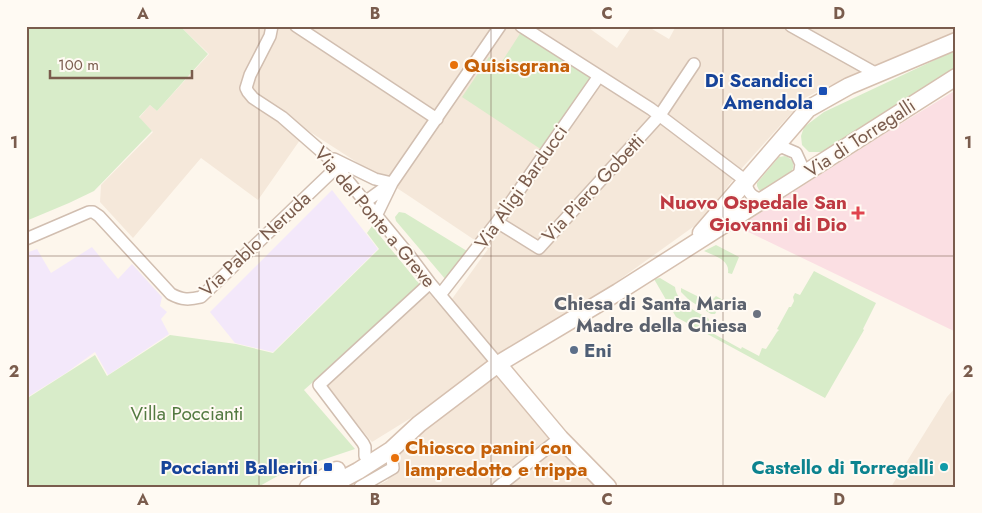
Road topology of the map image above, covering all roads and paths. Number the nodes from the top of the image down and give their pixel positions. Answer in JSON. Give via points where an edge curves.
{"nodes":[{"id":1,"x":272,"y":26,"type":"edge"},
{"id":2,"x":296,"y":26,"type":"edge"},
{"id":3,"x":500,"y":26,"type":"edge"},
{"id":4,"x":521,"y":26,"type":"edge"},
{"id":5,"x":792,"y":26,"type":"edge"},
{"id":6,"x":956,"y":41,"type":"edge"},
{"id":7,"x":694,"y":64,"type":"dead end"},
{"id":8,"x":877,"y":74,"type":"junction"},
{"id":9,"x":599,"y":76,"type":"junction"},
{"id":10,"x":956,"y":77,"type":"edge"},
{"id":11,"x":660,"y":115,"type":"junction"},
{"id":12,"x":436,"y":119,"type":"junction"},
{"id":13,"x":774,"y":150,"type":"junction"},
{"id":14,"x":324,"y":154,"type":"junction"},
{"id":15,"x":337,"y":167,"type":"junction"},
{"id":16,"x":799,"y":178,"type":"junction"},
{"id":17,"x":746,"y":181,"type":"junction"},
{"id":18,"x":392,"y":183,"type":"junction"},
{"id":19,"x":764,"y":199,"type":"junction"},
{"id":20,"x":365,"y":202,"type":"junction"},
{"id":21,"x":376,"y":216,"type":"junction"},
{"id":22,"x":497,"y":222,"type":"junction"},
{"id":23,"x":26,"y":239,"type":"edge"},
{"id":24,"x":688,"y":248,"type":"junction"},
{"id":25,"x":430,"y":283,"type":"junction"},
{"id":26,"x":440,"y":295,"type":"junction"},
{"id":27,"x":498,"y":364,"type":"junction"},
{"id":28,"x":419,"y":424,"type":"junction"},
{"id":29,"x":560,"y":438,"type":"junction"},
{"id":30,"x":391,"y":450,"type":"junction"},
{"id":31,"x":364,"y":456,"type":"junction"},
{"id":32,"x":338,"y":481,"type":"edge"},
{"id":33,"x":308,"y":487,"type":"edge"},
{"id":34,"x":360,"y":487,"type":"edge"},
{"id":35,"x":498,"y":487,"type":"edge"},
{"id":36,"x":608,"y":487,"type":"edge"}],
"edges":[{"from":1,"to":14,"type":"street","name":"Via del Ponte a Greve","via":[[246,88]]},
{"from":2,"to":12,"type":"street"},
{"from":3,"to":12,"type":"street"},
{"from":4,"to":9,"type":"street"},
{"from":5,"to":8,"type":"street"},
{"from":6,"to":8,"type":"main road","name":"Via di Torregalli"},
{"from":7,"to":11,"type":"street"},
{"from":8,"to":13,"type":"main road","name":"Via di Torregalli","via":[[808,110]]},
{"from":9,"to":11,"type":"street"},
{"from":9,"to":22,"type":"street","name":"Via Aligi Barducci"},
{"from":10,"to":16,"type":"main road","name":"Via di Torregalli"},
{"from":11,"to":17,"type":"street"},
{"from":11,"to":22,"type":"street","name":"Via Piero Gobetti","via":[[538,248]]},
{"from":12,"to":18,"type":"street"},
{"from":13,"to":16,"type":"street","via":[[786,148],[798,156],[801,164]]},
{"from":13,"to":17,"type":"main road","name":"Via di Torregalli"},
{"from":14,"to":15,"type":"street","name":"Via del Ponte a Greve"},
{"from":14,"to":18,"type":"street","via":[[375,179]]},
{"from":15,"to":20,"type":"street","name":"Via del Ponte a Greve"},
{"from":15,"to":23,"type":"street","name":"Via Pablo Neruda","via":[[201,297],[185,300],[171,294],[93,212]]},
{"from":16,"to":19,"type":"main road","name":"Via di Torregalli"},
{"from":17,"to":19,"type":"street","via":[[752,196]]},
{"from":17,"to":24,"type":"main road","name":"Via di Torregalli"},
{"from":18,"to":20,"type":"street"},
{"from":18,"to":21,"type":"street"},
{"from":19,"to":24,"type":"main road","name":"Via di Torregalli"},
{"from":20,"to":21,"type":"street","name":"Via del Ponte a Greve"},
{"from":21,"to":25,"type":"street","name":"Via del Ponte a Greve"},
{"from":22,"to":26,"type":"street","name":"Via Aligi Barducci"},
{"from":24,"to":27,"type":"main road","name":"Via di Torregalli"},
{"from":25,"to":26,"type":"street","name":"Via del Ponte a Greve"},
{"from":25,"to":31,"type":"street","via":[[319,385],[363,443]]},
{"from":26,"to":27,"type":"street","name":"Via del Ponte a Greve"},
{"from":27,"to":28,"type":"main road","name":"Via di Torregalli"},
{"from":27,"to":29,"type":"main road"},
{"from":28,"to":30,"type":"main road"},
{"from":28,"to":31,"type":"main road"},
{"from":29,"to":35,"type":"street"},
{"from":29,"to":36,"type":"main road"},
{"from":30,"to":32,"type":"main road"},
{"from":30,"to":34,"type":"street","via":[[393,468]]},
{"from":31,"to":32,"type":"main road"},
{"from":32,"to":33,"type":"main road"}]}
